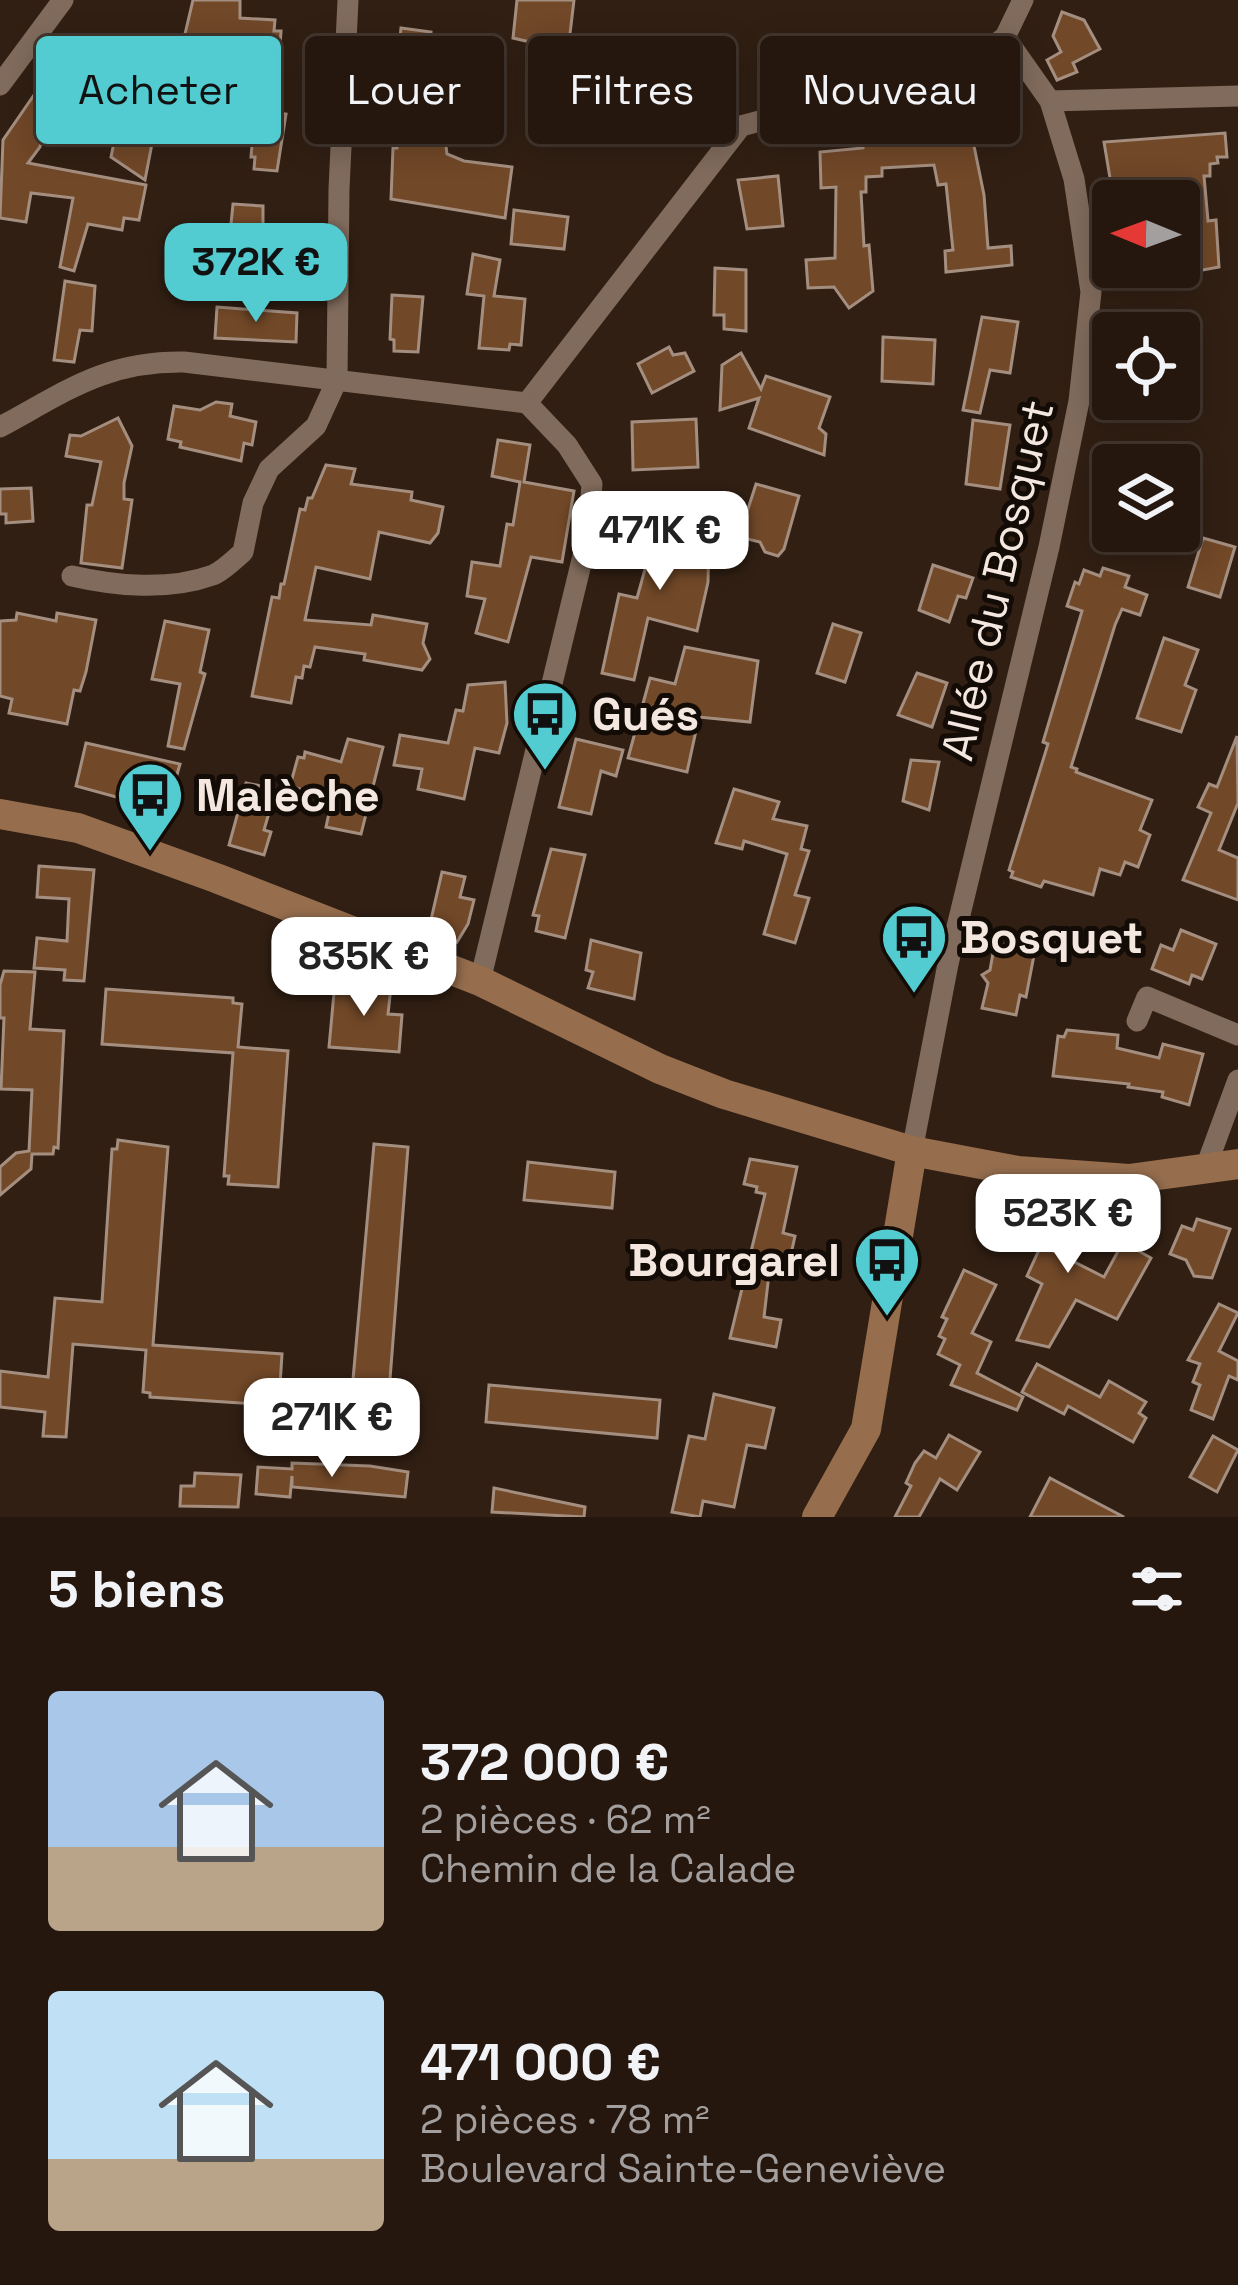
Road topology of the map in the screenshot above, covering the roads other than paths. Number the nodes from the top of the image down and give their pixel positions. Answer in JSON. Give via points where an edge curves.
{"nodes":[{"id":1,"x":63,"y":0,"type":"edge"},
{"id":2,"x":348,"y":0,"type":"edge"},
{"id":3,"x":1023,"y":0,"type":"edge"},
{"id":4,"x":1005,"y":36,"type":"edge"},
{"id":5,"x":1020,"y":58,"type":"edge"},
{"id":6,"x":0,"y":85,"type":"edge"},
{"id":7,"x":1238,"y":96,"type":"edge"},
{"id":8,"x":1050,"y":100,"type":"junction"},
{"id":9,"x":760,"y":122,"type":"edge"},
{"id":10,"x":337,"y":380,"type":"junction"},
{"id":11,"x":527,"y":403,"type":"junction"},
{"id":12,"x":0,"y":427,"type":"edge"},
{"id":13,"x":72,"y":577,"type":"dead end"},
{"id":14,"x":0,"y":814,"type":"edge"},
{"id":15,"x":480,"y":981,"type":"junction"},
{"id":16,"x":1137,"y":1021,"type":"dead end"},
{"id":17,"x":1238,"y":1035,"type":"edge"},
{"id":18,"x":1238,"y":1080,"type":"edge"},
{"id":19,"x":912,"y":1151,"type":"junction"},
{"id":20,"x":1225,"y":1166,"type":"edge"},
{"id":21,"x":817,"y":1517,"type":"edge"}],
"edges":[{"from":1,"to":6,"type":"street"},
{"from":2,"to":10,"type":"street"},
{"from":3,"to":4,"type":"street"},
{"from":5,"to":8,"type":"street","name":"Allée du Bosquet"},
{"from":7,"to":8,"type":"street"},
{"from":8,"to":19,"type":"street","name":"Allée du Bosquet","via":[[1091,292],[1078,401]]},
{"from":9,"to":11,"type":"street","via":[[741,127]]},
{"from":10,"to":11,"type":"street"},
{"from":10,"to":12,"type":"street","via":[[141,362],[97,375]]},
{"from":10,"to":13,"type":"street","via":[[316,425],[269,469],[243,553],[216,574],[112,585]]},
{"from":11,"to":15,"type":"street","via":[[592,484],[588,535]]},
{"from":14,"to":15,"type":"main road","via":[[78,828]]},
{"from":15,"to":19,"type":"main road","via":[[676,1076]]},
{"from":16,"to":17,"type":"street","via":[[1147,997]]},
{"from":18,"to":20,"type":"street","via":[[1210,1156]]},
{"from":19,"to":20,"type":"main road","via":[[1103,1178]]},
{"from":19,"to":21,"type":"main road","via":[[866,1429]]}]}
